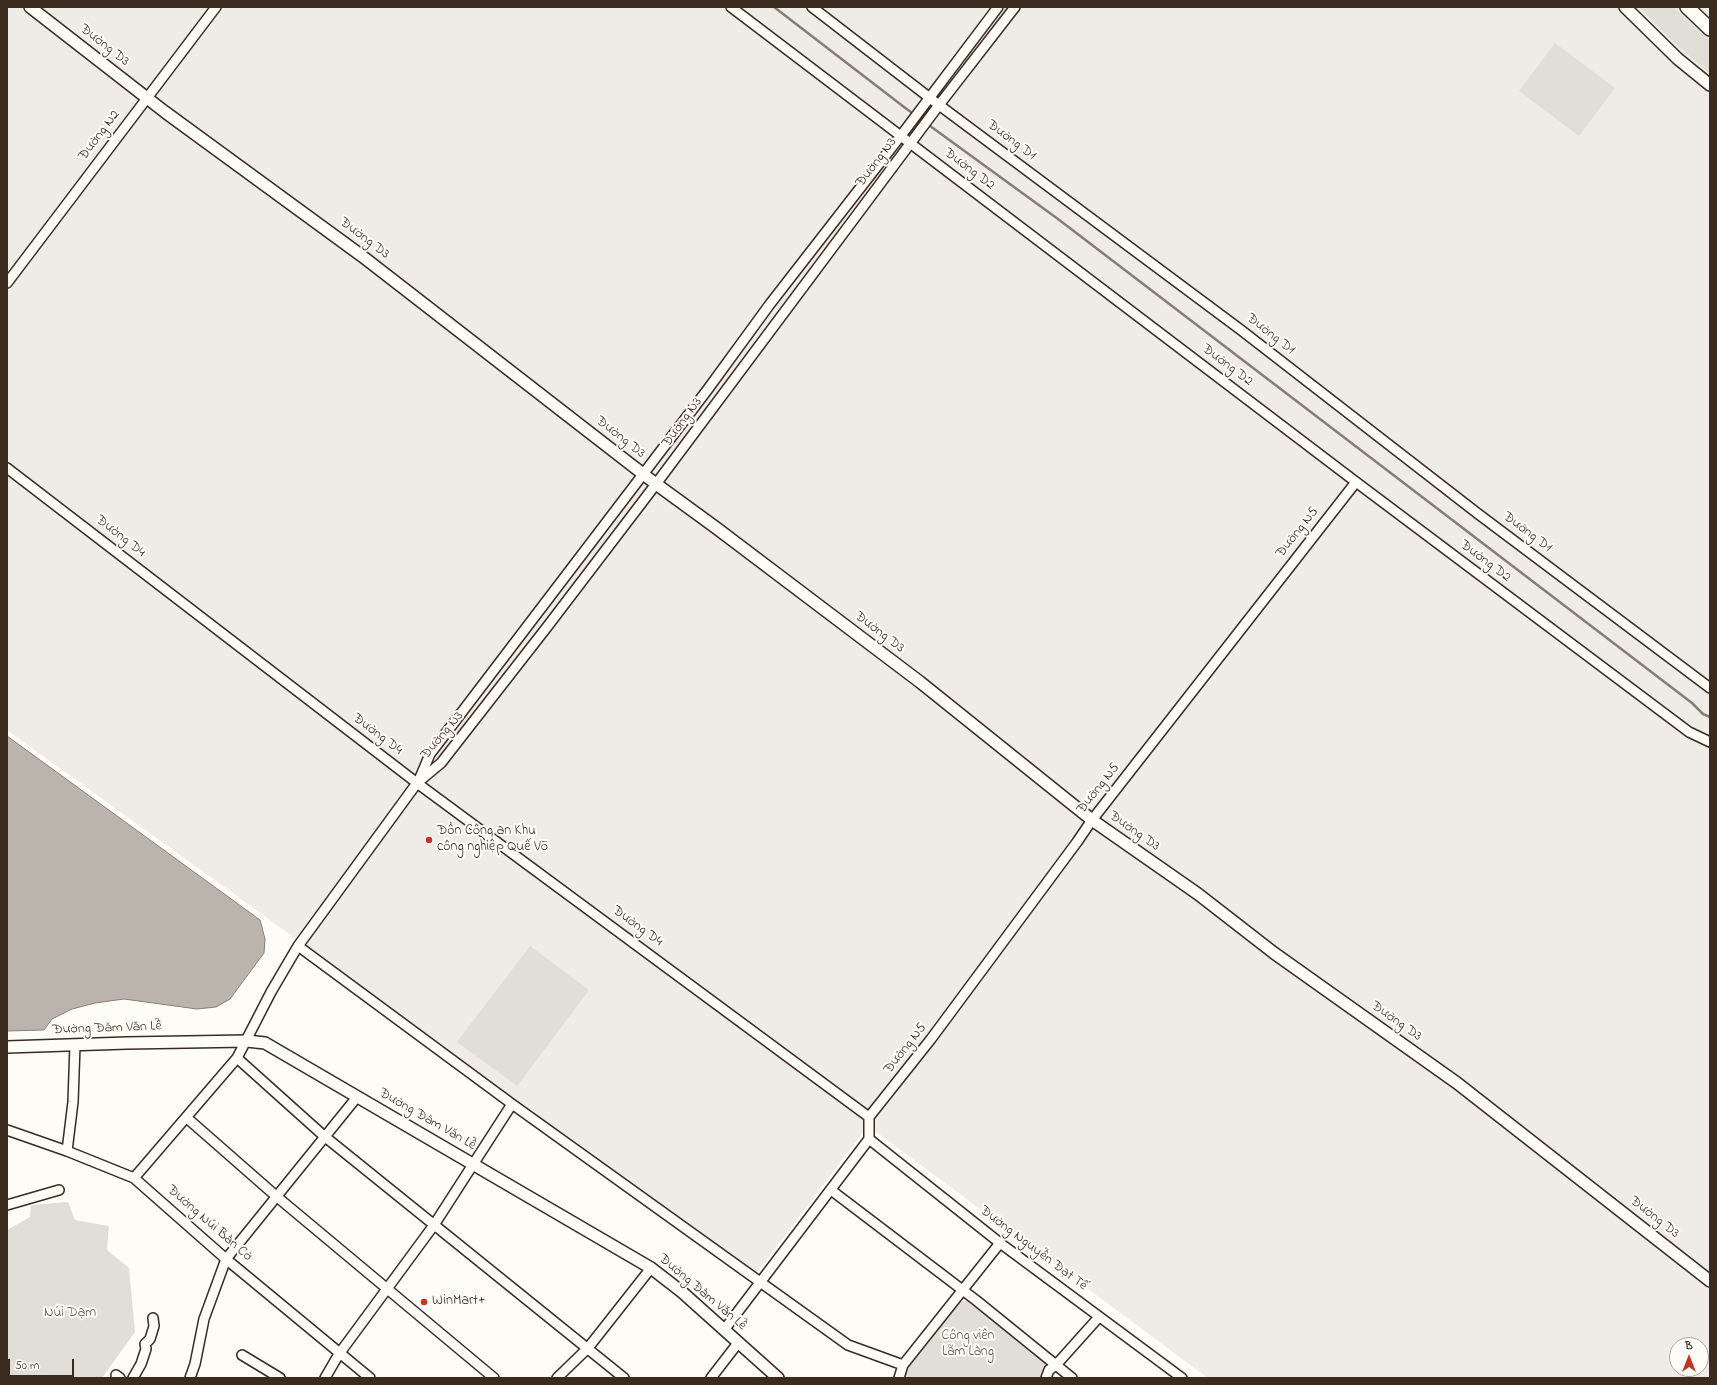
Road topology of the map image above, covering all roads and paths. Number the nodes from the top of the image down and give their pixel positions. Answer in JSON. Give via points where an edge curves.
{"nodes":[{"id":1,"x":30,"y":7,"type":"edge"},
{"id":2,"x":216,"y":7,"type":"edge"},
{"id":3,"x":731,"y":7,"type":"edge"},
{"id":4,"x":812,"y":7,"type":"edge"},
{"id":5,"x":998,"y":7,"type":"edge"},
{"id":6,"x":1015,"y":7,"type":"edge"},
{"id":7,"x":1625,"y":7,"type":"edge"},
{"id":8,"x":1687,"y":7,"type":"edge"},
{"id":9,"x":1710,"y":29,"type":"edge"},
{"id":10,"x":1710,"y":85,"type":"edge"},
{"id":11,"x":146,"y":98,"type":"junction"},
{"id":12,"x":928,"y":101,"type":"junction"},
{"id":13,"x":937,"y":107,"type":"junction"},
{"id":14,"x":903,"y":132,"type":"junction"},
{"id":15,"x":912,"y":140,"type":"junction"},
{"id":16,"x":7,"y":283,"type":"edge"},
{"id":17,"x":770,"y":304,"type":"junction"},
{"id":18,"x":782,"y":314,"type":"junction"},
{"id":19,"x":7,"y":468,"type":"edge"},
{"id":20,"x":643,"y":474,"type":"junction"},
{"id":21,"x":1356,"y":482,"type":"junction"},
{"id":22,"x":656,"y":484,"type":"junction"},
{"id":23,"x":1710,"y":688,"type":"edge"},
{"id":24,"x":1710,"y":742,"type":"edge"},
{"id":25,"x":417,"y":783,"type":"junction"},
{"id":26,"x":1092,"y":820,"type":"junction"},
{"id":27,"x":298,"y":946,"type":"junction"},
{"id":28,"x":246,"y":1041,"type":"junction"},
{"id":29,"x":75,"y":1045,"type":"junction"},
{"id":30,"x":7,"y":1047,"type":"edge"},
{"id":31,"x":237,"y":1058,"type":"junction"},
{"id":32,"x":357,"y":1097,"type":"junction"},
{"id":33,"x":512,"y":1104,"type":"junction"},
{"id":34,"x":870,"y":1116,"type":"junction"},
{"id":35,"x":187,"y":1118,"type":"junction"},
{"id":36,"x":7,"y":1130,"type":"edge"},
{"id":37,"x":324,"y":1136,"type":"junction"},
{"id":38,"x":870,"y":1139,"type":"junction"},
{"id":39,"x":67,"y":1150,"type":"junction"},
{"id":40,"x":474,"y":1165,"type":"junction"},
{"id":41,"x":134,"y":1178,"type":"junction"},
{"id":42,"x":59,"y":1190,"type":"dead end"},
{"id":43,"x":831,"y":1190,"type":"junction"},
{"id":44,"x":276,"y":1196,"type":"junction"},
{"id":45,"x":7,"y":1205,"type":"edge"},
{"id":46,"x":434,"y":1225,"type":"junction"},
{"id":47,"x":1000,"y":1243,"type":"junction"},
{"id":48,"x":226,"y":1259,"type":"junction"},
{"id":49,"x":651,"y":1268,"type":"junction"},
{"id":50,"x":1710,"y":1280,"type":"edge"},
{"id":51,"x":761,"y":1282,"type":"junction"},
{"id":52,"x":388,"y":1290,"type":"junction"},
{"id":53,"x":963,"y":1290,"type":"junction"},
{"id":54,"x":1099,"y":1317,"type":"junction"},
{"id":55,"x":153,"y":1318,"type":"dead end"},
{"id":56,"x":724,"y":1330,"type":"junction"},
{"id":57,"x":738,"y":1343,"type":"junction"},
{"id":58,"x":588,"y":1348,"type":"junction"},
{"id":59,"x":339,"y":1354,"type":"junction"},
{"id":60,"x":242,"y":1355,"type":"dead end"},
{"id":61,"x":903,"y":1365,"type":"junction"},
{"id":62,"x":1056,"y":1365,"type":"junction"},
{"id":63,"x":133,"y":1378,"type":"edge"},
{"id":64,"x":190,"y":1378,"type":"edge"},
{"id":65,"x":280,"y":1378,"type":"edge"},
{"id":66,"x":325,"y":1378,"type":"edge"},
{"id":67,"x":370,"y":1378,"type":"edge"},
{"id":68,"x":494,"y":1378,"type":"edge"},
{"id":69,"x":557,"y":1378,"type":"edge"},
{"id":70,"x":624,"y":1378,"type":"edge"},
{"id":71,"x":711,"y":1378,"type":"edge"},
{"id":72,"x":778,"y":1378,"type":"edge"},
{"id":73,"x":899,"y":1378,"type":"edge"},
{"id":74,"x":1046,"y":1378,"type":"edge"},
{"id":75,"x":1072,"y":1378,"type":"edge"},
{"id":76,"x":1182,"y":1378,"type":"edge"}],
"edges":[{"from":1,"to":11,"type":"main road","name":"Đường D3"},
{"from":2,"to":11,"type":"street","name":"Đường N2"},
{"from":3,"to":14,"type":"street","name":"Đường D2"},
{"from":4,"to":12,"type":"street","name":"Đường D1"},
{"from":5,"to":12,"type":"street","name":"Đường N3"},
{"from":6,"to":13,"type":"street","name":"Đường N3"},
{"from":7,"to":10,"type":"main road","via":[[1678,59]]},
{"from":8,"to":9,"type":"highway"},
{"from":11,"to":16,"type":"street","name":"Đường N2"},
{"from":11,"to":20,"type":"main road","name":"Đường D3","via":[[362,256]]},
{"from":12,"to":13,"type":"street","name":"Đường D1"},
{"from":12,"to":14,"type":"street","name":"Đường N3"},
{"from":13,"to":15,"type":"street","name":"Đường N3"},
{"from":13,"to":23,"type":"street","name":"Đường D1","via":[[1242,330],[1477,514]]},
{"from":14,"to":15,"type":"street","name":"Đường D2"},
{"from":14,"to":17,"type":"street","name":"Đường N3"},
{"from":15,"to":18,"type":"street","name":"Đường N3"},
{"from":15,"to":21,"type":"street","name":"Đường D2"},
{"from":17,"to":18,"type":"street"},
{"from":17,"to":20,"type":"street","name":"Đường N3"},
{"from":18,"to":22,"type":"street","name":"Đường N3"},
{"from":19,"to":25,"type":"street","name":"Đường D4"},
{"from":20,"to":22,"type":"main road","name":"Đường D3"},
{"from":20,"to":25,"type":"street","name":"Đường N3","via":[[430,754]]},
{"from":21,"to":24,"type":"street","name":"Đường D2","via":[[1689,732]]},
{"from":21,"to":26,"type":"street","name":"Đường N5"},
{"from":22,"to":25,"type":"street","name":"Đường N3","via":[[440,764]]},
{"from":22,"to":26,"type":"main road","name":"Đường D3","via":[[920,682]]},
{"from":25,"to":27,"type":"street"},
{"from":25,"to":34,"type":"street","name":"Đường D4"},
{"from":26,"to":34,"type":"street","name":"Đường N5","via":[[931,1040]]},
{"from":26,"to":50,"type":"main road","name":"Đường D3","via":[[1457,1083]]},
{"from":27,"to":28,"type":"street"},
{"from":27,"to":33,"type":"street"},
{"from":28,"to":29,"type":"main road","name":"Đường Đàm Văn Lễ"},
{"from":28,"to":31,"type":"street"},
{"from":28,"to":32,"type":"main road","name":"Đường Đàm Văn Lễ","via":[[265,1043]]},
{"from":29,"to":30,"type":"main road","name":"Đường Đàm Văn Lễ"},
{"from":29,"to":39,"type":"street"},
{"from":31,"to":35,"type":"street"},
{"from":31,"to":37,"type":"street"},
{"from":32,"to":37,"type":"street"},
{"from":32,"to":40,"type":"main road","name":"Đường Đàm Văn Lễ"},
{"from":33,"to":40,"type":"street"},
{"from":33,"to":51,"type":"street"},
{"from":34,"to":38,"type":"street"},
{"from":35,"to":41,"type":"street"},
{"from":35,"to":44,"type":"street"},
{"from":36,"to":39,"type":"street","name":"Đường Núi Bàn Cờ"},
{"from":37,"to":44,"type":"street"},
{"from":37,"to":46,"type":"street"},
{"from":38,"to":43,"type":"street"},
{"from":38,"to":47,"type":"street","name":"Đường Nguyễn Đạt Tế"},
{"from":39,"to":41,"type":"street","name":"Đường Núi Bàn Cờ"},
{"from":40,"to":46,"type":"street"},
{"from":40,"to":49,"type":"main road","name":"Đường Đàm Văn Lễ"},
{"from":41,"to":48,"type":"street","name":"Đường Núi Bàn Cờ"},
{"from":42,"to":45,"type":"street"},
{"from":43,"to":51,"type":"street"},
{"from":43,"to":53,"type":"street"},
{"from":44,"to":48,"type":"street"},
{"from":44,"to":52,"type":"street"},
{"from":46,"to":52,"type":"street"},
{"from":46,"to":58,"type":"street"},
{"from":47,"to":53,"type":"street"},
{"from":47,"to":54,"type":"street","name":"Đường Nguyễn Đạt Tế"},
{"from":48,"to":59,"type":"street","name":"Đường Núi Bàn Cờ"},
{"from":48,"to":64,"type":"street","via":[[204,1319]]},
{"from":49,"to":56,"type":"main road","name":"Đường Đàm Văn Lễ"},
{"from":49,"to":58,"type":"street"},
{"from":51,"to":56,"type":"street"},
{"from":51,"to":61,"type":"street","via":[[848,1345]]},
{"from":52,"to":59,"type":"street"},
{"from":52,"to":68,"type":"street"},
{"from":53,"to":61,"type":"street"},
{"from":53,"to":62,"type":"street"},
{"from":54,"to":62,"type":"street"},
{"from":54,"to":76,"type":"street","name":"Đường Nguyễn Đạt Tế"},
{"from":55,"to":63,"type":"street","via":[[154,1326],[150,1339],[145,1344],[146,1350]]},
{"from":56,"to":57,"type":"main road","name":"Đường Đàm Văn Lễ"},
{"from":57,"to":71,"type":"street"},
{"from":57,"to":72,"type":"main road","name":"Đường Đàm Văn Lễ"},
{"from":58,"to":69,"type":"street"},
{"from":58,"to":70,"type":"street"},
{"from":59,"to":66,"type":"street"},
{"from":59,"to":67,"type":"street","name":"Đường Núi Bàn Cờ"},
{"from":60,"to":65,"type":"street"},
{"from":61,"to":73,"type":"street"},
{"from":62,"to":74,"type":"street","via":[[1049,1370]]},
{"from":62,"to":75,"type":"street"}]}
